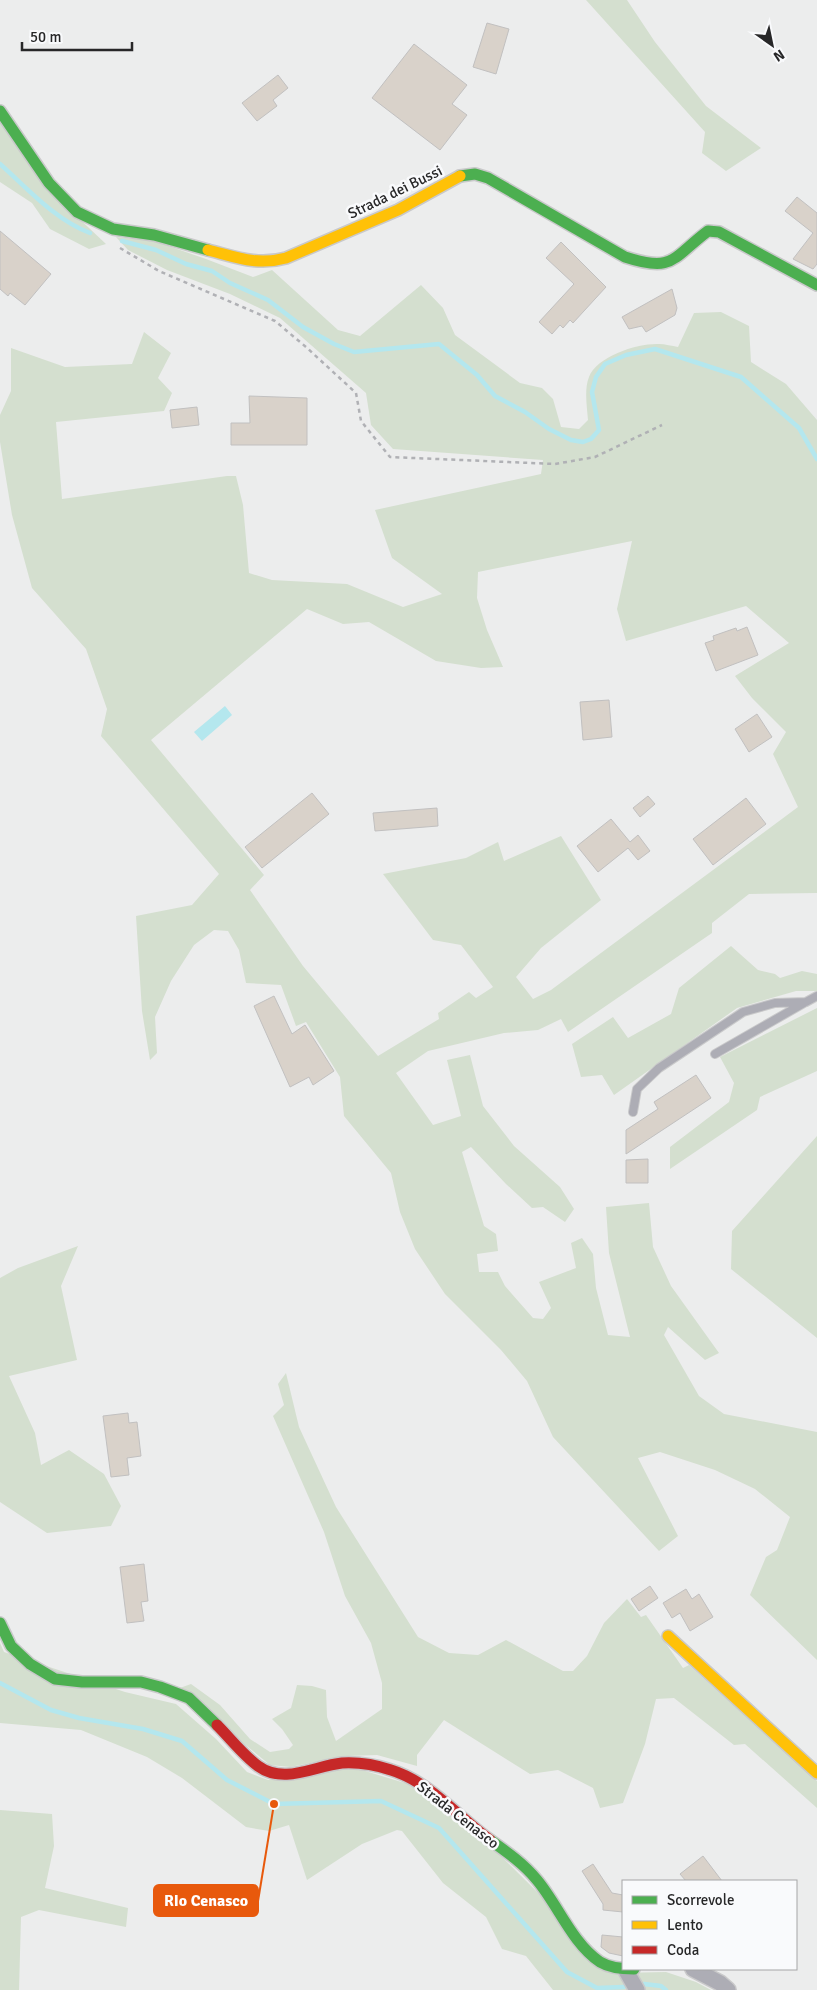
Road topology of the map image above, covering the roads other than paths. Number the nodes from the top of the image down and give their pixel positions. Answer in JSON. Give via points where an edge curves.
{"nodes":[{"id":1,"x":0,"y":111,"type":"edge"},
{"id":2,"x":817,"y":285,"type":"edge"},
{"id":3,"x":817,"y":996,"type":"edge"},
{"id":4,"x":806,"y":1002,"type":"junction"},
{"id":5,"x":715,"y":1054,"type":"dead end"},
{"id":6,"x":632,"y":1112,"type":"dead end"},
{"id":7,"x":0,"y":1623,"type":"edge"},
{"id":8,"x":668,"y":1636,"type":"dead end"},
{"id":9,"x":817,"y":1773,"type":"edge"},
{"id":10,"x":622,"y":1968,"type":"edge"},
{"id":11,"x":626,"y":1970,"type":"edge"},
{"id":12,"x":695,"y":1970,"type":"edge"},
{"id":13,"x":637,"y":1990,"type":"edge"},
{"id":14,"x":728,"y":1990,"type":"edge"}],
"edges":[{"from":1,"to":2,"type":"street","name":"Strada dei Bussi","via":[[49,183],[77,212],[113,229],[154,235],[249,261],[271,262],[286,258],[398,210],[461,175],[475,174],[488,178],[625,257],[643,264],[671,262],[708,231],[719,232]]},
{"from":3,"to":4,"type":"lane"},
{"from":4,"to":5,"type":"lane"},
{"from":4,"to":6,"type":"lane","via":[[775,1003],[743,1012],[659,1068],[637,1089]]},
{"from":7,"to":10,"type":"street","name":"Strada Cenasco","via":[[11,1646],[30,1664],[55,1678],[82,1682],[141,1682],[189,1698],[258,1766],[272,1773],[288,1776],[352,1762],[385,1767],[422,1784],[528,1869],[584,1946],[601,1962]]},
{"from":8,"to":9,"type":"street"},
{"from":11,"to":13,"type":"street"},
{"from":12,"to":14,"type":"street"}]}
